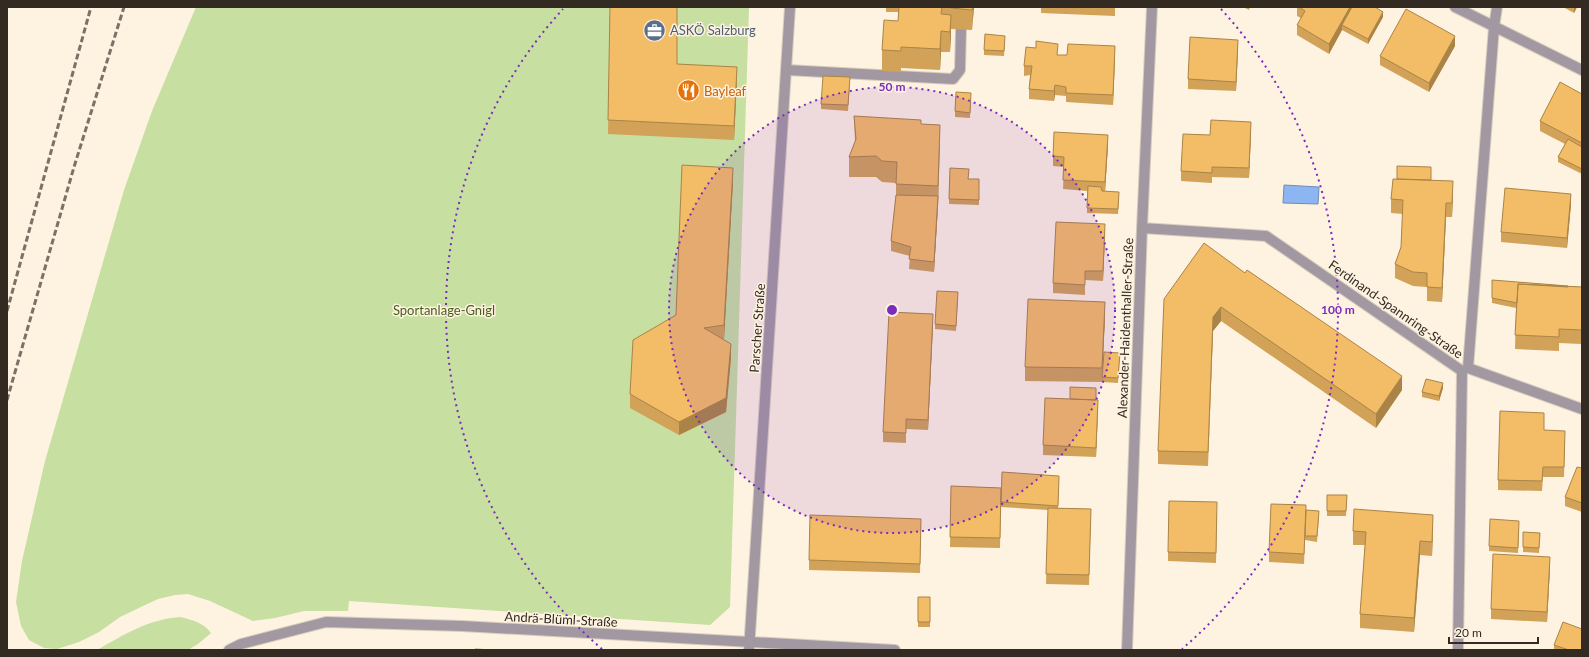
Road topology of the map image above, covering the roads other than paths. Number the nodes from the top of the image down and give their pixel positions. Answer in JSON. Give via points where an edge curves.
{"nodes":[{"id":1,"x":790,"y":7,"type":"edge"},
{"id":2,"x":1152,"y":7,"type":"edge"},
{"id":3,"x":1455,"y":7,"type":"edge"},
{"id":4,"x":1497,"y":7,"type":"edge"},
{"id":5,"x":1494,"y":27,"type":"junction"},
{"id":6,"x":961,"y":30,"type":"dead end"},
{"id":7,"x":787,"y":70,"type":"junction"},
{"id":8,"x":1582,"y":70,"type":"edge"},
{"id":9,"x":1142,"y":228,"type":"junction"},
{"id":10,"x":1582,"y":410,"type":"edge"},
{"id":11,"x":750,"y":646,"type":"edge"},
{"id":12,"x":229,"y":650,"type":"edge"},
{"id":13,"x":895,"y":650,"type":"edge"},
{"id":14,"x":1126,"y":650,"type":"edge"},
{"id":15,"x":1458,"y":650,"type":"edge"}],
"edges":[{"from":1,"to":7,"type":"street","name":"Parscher Straße"},
{"from":2,"to":9,"type":"street","name":"Alexander-Haidenthaller-Straße"},
{"from":3,"to":5,"type":"street"},
{"from":4,"to":5,"type":"street","name":"Ferdinand-Spannring-Straße"},
{"from":5,"to":8,"type":"street"},
{"from":5,"to":10,"type":"street","name":"Ferdinand-Spannring-Straße","via":[[1468,368]]},
{"from":6,"to":7,"type":"street","via":[[960,70],[953,79]]},
{"from":7,"to":11,"type":"street","name":"Parscher Straße"},
{"from":9,"to":14,"type":"street","name":"Alexander-Haidenthaller-Straße"},
{"from":9,"to":15,"type":"street","name":"Ferdinand-Spannring-Straße","via":[[1266,236],[1462,371]]},
{"from":11,"to":12,"type":"street","name":"Andrä-Blüml-Straße","via":[[462,626],[326,622],[241,644]]},
{"from":11,"to":13,"type":"street","name":"Andrä-Blüml-Straße"}]}
